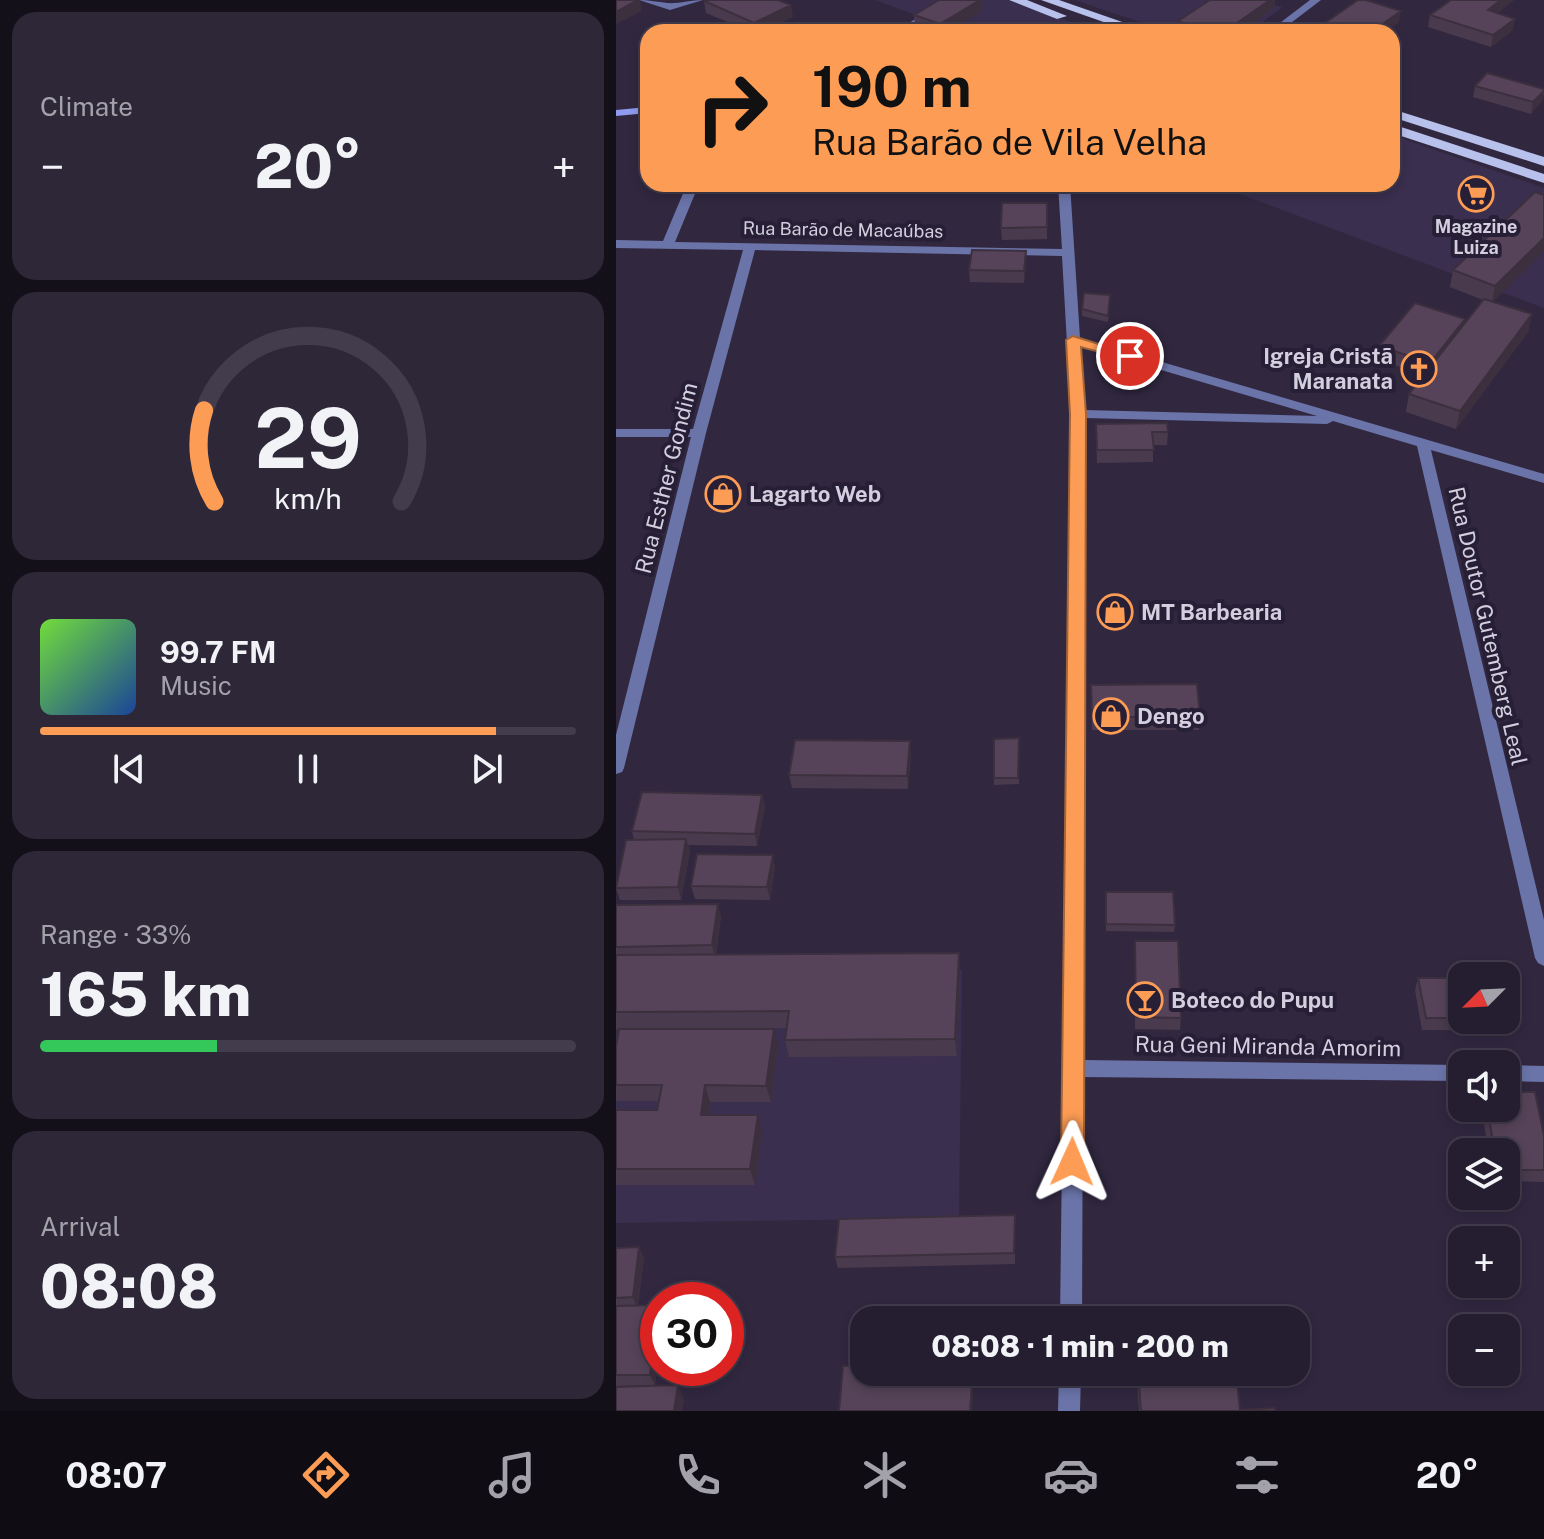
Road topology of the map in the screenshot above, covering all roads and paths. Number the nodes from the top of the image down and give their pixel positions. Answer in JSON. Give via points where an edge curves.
{"nodes":[{"id":1,"x":644,"y":0,"type":"edge"},
{"id":2,"x":698,"y":0,"type":"edge"},
{"id":3,"x":950,"y":0,"type":"edge"},
{"id":4,"x":1015,"y":0,"type":"edge"},
{"id":5,"x":1047,"y":0,"type":"edge"},
{"id":6,"x":1316,"y":0,"type":"edge"},
{"id":7,"x":913,"y":24,"type":"edge"},
{"id":8,"x":1085,"y":24,"type":"edge"},
{"id":9,"x":1120,"y":24,"type":"edge"},
{"id":10,"x":1284,"y":24,"type":"edge"},
{"id":11,"x":640,"y":111,"type":"edge"},
{"id":12,"x":616,"y":113,"type":"edge"},
{"id":13,"x":1400,"y":116,"type":"edge"},
{"id":14,"x":1400,"y":131,"type":"edge"},
{"id":15,"x":1544,"y":162,"type":"edge"},
{"id":16,"x":1544,"y":179,"type":"edge"},
{"id":17,"x":690,"y":192,"type":"edge"},
{"id":18,"x":1065,"y":192,"type":"edge"},
{"id":19,"x":616,"y":244,"type":"edge"},
{"id":20,"x":668,"y":244,"type":"junction"},
{"id":21,"x":750,"y":247,"type":"junction"},
{"id":22,"x":1069,"y":253,"type":"junction"},
{"id":23,"x":1073,"y":340,"type":"junction"},
{"id":24,"x":1078,"y":414,"type":"junction"},
{"id":25,"x":1345,"y":421,"type":"junction"},
{"id":26,"x":616,"y":433,"type":"edge"},
{"id":27,"x":699,"y":433,"type":"junction"},
{"id":28,"x":1423,"y":444,"type":"junction"},
{"id":29,"x":1544,"y":479,"type":"edge"},
{"id":30,"x":616,"y":768,"type":"edge"},
{"id":31,"x":1544,"y":958,"type":"edge"},
{"id":32,"x":1073,"y":1068,"type":"junction"},
{"id":33,"x":1448,"y":1073,"type":"edge"},
{"id":34,"x":1520,"y":1073,"type":"edge"},
{"id":35,"x":1544,"y":1074,"type":"edge"},
{"id":36,"x":1071,"y":1306,"type":"edge"},
{"id":37,"x":1070,"y":1386,"type":"edge"},
{"id":38,"x":1069,"y":1411,"type":"edge"}],
"edges":[{"from":1,"to":2,"type":"street","via":[[670,7]]},
{"from":3,"to":7,"type":"street"},
{"from":4,"to":8,"type":"main road"},
{"from":5,"to":9,"type":"main road"},
{"from":6,"to":10,"type":"street"},
{"from":11,"to":12,"type":"main road"},
{"from":13,"to":15,"type":"main road"},
{"from":14,"to":16,"type":"main road"},
{"from":17,"to":20,"type":"street"},
{"from":18,"to":22,"type":"street"},
{"from":19,"to":20,"type":"street","name":"Rua Barão de Macaúbas"},
{"from":20,"to":21,"type":"street","name":"Rua Barão de Macaúbas"},
{"from":21,"to":22,"type":"street","name":"Rua Barão de Macaúbas"},
{"from":21,"to":27,"type":"street","name":"Rua Esther Gondim"},
{"from":22,"to":23,"type":"street"},
{"from":23,"to":24,"type":"street"},
{"from":23,"to":25,"type":"street"},
{"from":24,"to":25,"type":"street"},
{"from":24,"to":32,"type":"street"},
{"from":25,"to":28,"type":"street"},
{"from":26,"to":27,"type":"street"},
{"from":27,"to":30,"type":"street","name":"Rua Esther Gondim"},
{"from":28,"to":29,"type":"street"},
{"from":28,"to":31,"type":"street","name":"Rua Doutor Gutemberg Leal"},
{"from":32,"to":33,"type":"street","name":"Rua Geni Miranda Amorim"},
{"from":32,"to":36,"type":"street"},
{"from":34,"to":35,"type":"street"},
{"from":37,"to":38,"type":"street"}]}
